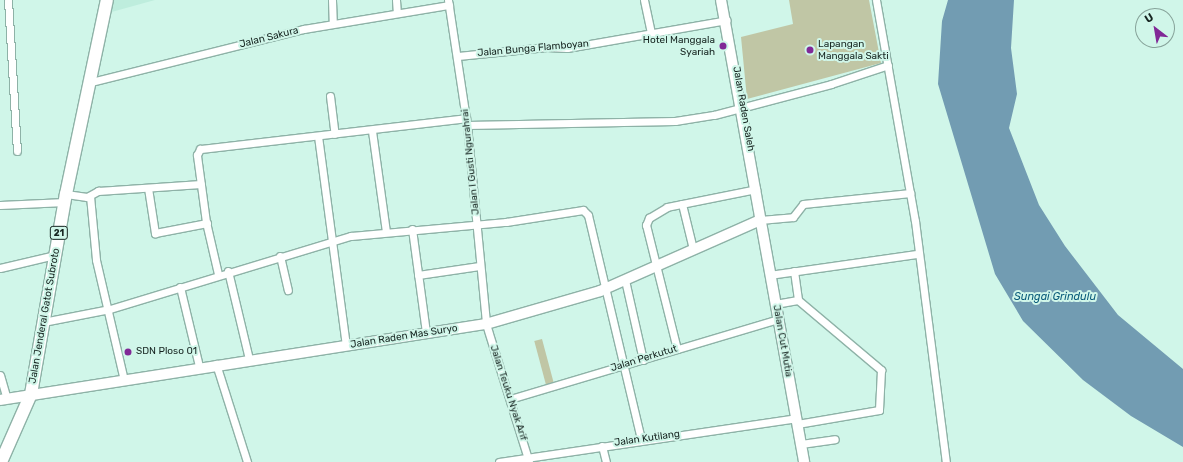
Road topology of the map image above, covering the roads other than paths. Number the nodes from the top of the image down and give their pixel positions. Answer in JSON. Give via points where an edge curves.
{"nodes":[{"id":1,"x":8,"y":0,"type":"edge"},
{"id":2,"x":107,"y":0,"type":"edge"},
{"id":3,"x":332,"y":0,"type":"edge"},
{"id":4,"x":396,"y":0,"type":"edge"},
{"id":5,"x":644,"y":0,"type":"edge"},
{"id":6,"x":721,"y":0,"type":"edge"},
{"id":7,"x":876,"y":0,"type":"edge"},
{"id":8,"x":448,"y":2,"type":"edge"},
{"id":9,"x":398,"y":13,"type":"junction"},
{"id":10,"x":727,"y":20,"type":"junction"},
{"id":11,"x":333,"y":24,"type":"junction"},
{"id":12,"x":651,"y":34,"type":"junction"},
{"id":13,"x":458,"y":56,"type":"junction"},
{"id":14,"x":888,"y":65,"type":"junction"},
{"id":15,"x":91,"y":82,"type":"junction"},
{"id":16,"x":330,"y":96,"type":"dead end"},
{"id":17,"x":742,"y":106,"type":"junction"},
{"id":18,"x":466,"y":121,"type":"junction"},
{"id":19,"x":372,"y":131,"type":"junction"},
{"id":20,"x":335,"y":134,"type":"junction"},
{"id":21,"x":318,"y":136,"type":"junction"},
{"id":22,"x":17,"y":151,"type":"dead end"},
{"id":23,"x":201,"y":184,"type":"junction"},
{"id":24,"x":148,"y":188,"type":"junction"},
{"id":25,"x":756,"y":189,"type":"junction"},
{"id":26,"x":910,"y":193,"type":"junction"},
{"id":27,"x":90,"y":196,"type":"junction"},
{"id":28,"x":60,"y":200,"type":"junction"},
{"id":29,"x":682,"y":204,"type":"junction"},
{"id":30,"x":0,"y":205,"type":"edge"},
{"id":31,"x":760,"y":220,"type":"junction"},
{"id":32,"x":207,"y":223,"type":"junction"},
{"id":33,"x":477,"y":223,"type":"junction"},
{"id":34,"x":412,"y":229,"type":"junction"},
{"id":35,"x":386,"y":232,"type":"junction"},
{"id":36,"x":331,"y":241,"type":"junction"},
{"id":37,"x":693,"y":250,"type":"junction"},
{"id":38,"x":917,"y":254,"type":"junction"},
{"id":39,"x":280,"y":256,"type":"junction"},
{"id":40,"x":46,"y":257,"type":"junction"},
{"id":41,"x":479,"y":266,"type":"junction"},
{"id":42,"x":658,"y":266,"type":"junction"},
{"id":43,"x":0,"y":268,"type":"edge"},
{"id":44,"x":228,"y":271,"type":"junction"},
{"id":45,"x":794,"y":271,"type":"junction"},
{"id":46,"x":218,"y":274,"type":"junction"},
{"id":47,"x":418,"y":275,"type":"junction"},
{"id":48,"x":769,"y":275,"type":"junction"},
{"id":49,"x":625,"y":280,"type":"junction"},
{"id":50,"x":180,"y":287,"type":"junction"},
{"id":51,"x":288,"y":290,"type":"dead end"},
{"id":52,"x":603,"y":290,"type":"junction"},
{"id":53,"x":798,"y":300,"type":"junction"},
{"id":54,"x":775,"y":304,"type":"junction"},
{"id":55,"x":110,"y":309,"type":"junction"},
{"id":56,"x":778,"y":319,"type":"junction"},
{"id":57,"x":43,"y":322,"type":"junction"},
{"id":58,"x":486,"y":324,"type":"junction"},
{"id":59,"x":426,"y":333,"type":"junction"},
{"id":60,"x":346,"y":345,"type":"junction"},
{"id":61,"x":677,"y":350,"type":"junction"},
{"id":62,"x":249,"y":359,"type":"junction"},
{"id":63,"x":643,"y":360,"type":"junction"},
{"id":64,"x":216,"y":364,"type":"junction"},
{"id":65,"x":199,"y":366,"type":"junction"},
{"id":66,"x":621,"y":366,"type":"junction"},
{"id":67,"x":0,"y":375,"type":"edge"},
{"id":68,"x":124,"y":380,"type":"junction"},
{"id":69,"x":31,"y":394,"type":"junction"},
{"id":70,"x":3,"y":399,"type":"edge"},
{"id":71,"x":510,"y":399,"type":"junction"},
{"id":72,"x":796,"y":420,"type":"junction"},
{"id":73,"x":835,"y":439,"type":"dead end"},
{"id":74,"x":641,"y":440,"type":"junction"},
{"id":75,"x":800,"y":444,"type":"junction"},
{"id":76,"x":602,"y":446,"type":"junction"},
{"id":77,"x":529,"y":460,"type":"edge"},
{"id":78,"x":1,"y":462,"type":"edge"},
{"id":79,"x":247,"y":462,"type":"edge"},
{"id":80,"x":499,"y":462,"type":"edge"},
{"id":81,"x":606,"y":462,"type":"edge"},
{"id":82,"x":804,"y":462,"type":"edge"},
{"id":83,"x":946,"y":462,"type":"edge"}],
"edges":[{"from":1,"to":22,"type":"street"},
{"from":2,"to":15,"type":"highway","name":"Jalan Jenderal Gatot Subroto","number":"21"},
{"from":3,"to":11,"type":"street"},
{"from":4,"to":9,"type":"street"},
{"from":5,"to":12,"type":"street"},
{"from":6,"to":10,"type":"street","name":"Jalan Raden Saleh"},
{"from":7,"to":14,"type":"street"},
{"from":8,"to":9,"type":"street","name":"Jalan Sakura"},
{"from":8,"to":13,"type":"street","name":"Jalan I Gusti Ngurahrai"},
{"from":9,"to":11,"type":"street","name":"Jalan Sakura"},
{"from":10,"to":12,"type":"street","name":"Jalan Bunga Flamboyan"},
{"from":10,"to":17,"type":"street","name":"Jalan Raden Saleh"},
{"from":11,"to":15,"type":"street","name":"Jalan Sakura"},
{"from":12,"to":13,"type":"street","name":"Jalan Bunga Flamboyan","via":[[567,48],[547,46]]},
{"from":13,"to":18,"type":"street","name":"Jalan I Gusti Ngurahrai"},
{"from":14,"to":17,"type":"street","via":[[831,84]]},
{"from":14,"to":26,"type":"street"},
{"from":15,"to":28,"type":"highway","name":"Jalan Jenderal Gatot Subroto","number":"21"},
{"from":16,"to":20,"type":"street"},
{"from":17,"to":18,"type":"street","via":[[675,121]]},
{"from":17,"to":25,"type":"street","name":"Jalan Raden Saleh"},
{"from":18,"to":19,"type":"street"},
{"from":18,"to":33,"type":"street","name":"Jalan I Gusti Ngurahrai"},
{"from":19,"to":20,"type":"street"},
{"from":19,"to":35,"type":"street"},
{"from":20,"to":21,"type":"street"},
{"from":21,"to":23,"type":"street","via":[[205,148],[198,152]]},
{"from":21,"to":36,"type":"street"},
{"from":23,"to":24,"type":"street"},
{"from":23,"to":32,"type":"street"},
{"from":24,"to":27,"type":"street","via":[[98,191]]},
{"from":24,"to":32,"type":"street","via":[[154,233]]},
{"from":25,"to":29,"type":"street"},
{"from":25,"to":31,"type":"street","name":"Jalan Raden Saleh"},
{"from":26,"to":31,"type":"street","via":[[803,204],[793,217]]},
{"from":26,"to":38,"type":"street"},
{"from":27,"to":28,"type":"street"},
{"from":27,"to":55,"type":"street","via":[[96,260]]},
{"from":28,"to":30,"type":"street"},
{"from":28,"to":40,"type":"highway","name":"Jalan Jenderal Gatot Subroto","number":"21"},
{"from":29,"to":37,"type":"street"},
{"from":29,"to":42,"type":"street","via":[[654,212],[646,225]]},
{"from":31,"to":37,"type":"street","name":"Jalan Raden Mas Suryo"},
{"from":31,"to":48,"type":"street","name":"Jalan Cut Mutia"},
{"from":32,"to":46,"type":"street"},
{"from":33,"to":34,"type":"street"},
{"from":33,"to":41,"type":"street","name":"Jalan I Gusti Ngurahrai"},
{"from":33,"to":52,"type":"street","via":[[583,210],[588,215]]},
{"from":34,"to":35,"type":"street"},
{"from":34,"to":47,"type":"street"},
{"from":35,"to":36,"type":"street"},
{"from":36,"to":39,"type":"street"},
{"from":36,"to":60,"type":"street"},
{"from":37,"to":42,"type":"street","name":"Jalan Raden Mas Suryo"},
{"from":38,"to":45,"type":"street"},
{"from":38,"to":83,"type":"street","via":[[936,370]]},
{"from":39,"to":44,"type":"street"},
{"from":39,"to":51,"type":"street"},
{"from":40,"to":43,"type":"street"},
{"from":40,"to":57,"type":"highway","name":"Jalan Jenderal Gatot Subroto","number":"21"},
{"from":41,"to":47,"type":"street"},
{"from":41,"to":58,"type":"street","name":"Jalan I Gusti Ngurahrai"},
{"from":42,"to":49,"type":"street","name":"Jalan Raden Mas Suryo"},
{"from":42,"to":61,"type":"street"},
{"from":44,"to":46,"type":"street"},
{"from":44,"to":62,"type":"street"},
{"from":45,"to":48,"type":"street"},
{"from":45,"to":53,"type":"street"},
{"from":46,"to":50,"type":"street"},
{"from":47,"to":59,"type":"street"},
{"from":48,"to":54,"type":"street","name":"Jalan Cut Mutia"},
{"from":49,"to":52,"type":"street","name":"Jalan Raden Mas Suryo"},
{"from":49,"to":63,"type":"street"},
{"from":50,"to":55,"type":"street"},
{"from":50,"to":65,"type":"street"},
{"from":52,"to":58,"type":"street","name":"Jalan Raden Mas Suryo"},
{"from":52,"to":66,"type":"street"},
{"from":53,"to":54,"type":"street"},
{"from":53,"to":72,"type":"street","name":"Jalan Kutilang","via":[[881,370],[878,411]]},
{"from":54,"to":56,"type":"street","name":"Jalan Cut Mutia"},
{"from":55,"to":57,"type":"street"},
{"from":55,"to":68,"type":"street"},
{"from":56,"to":61,"type":"street","name":"Jalan Perkutut"},
{"from":56,"to":72,"type":"street","name":"Jalan Cut Mutia"},
{"from":57,"to":69,"type":"highway","name":"Jalan Jenderal Gatot Subroto","number":"21"},
{"from":58,"to":59,"type":"street","name":"Jalan Raden Mas Suryo"},
{"from":58,"to":71,"type":"street","name":"Jalan Teuku Nyak Arif"},
{"from":59,"to":60,"type":"street","name":"Jalan Raden Mas Suryo"},
{"from":60,"to":62,"type":"street","name":"Jalan Raden Mas Suryo"},
{"from":61,"to":63,"type":"street","name":"Jalan Perkutut"},
{"from":62,"to":64,"type":"street","name":"Jalan Raden Mas Suryo"},
{"from":63,"to":66,"type":"street","name":"Jalan Perkutut"},
{"from":64,"to":65,"type":"street","name":"Jalan Raden Mas Suryo"},
{"from":64,"to":79,"type":"street"},
{"from":65,"to":68,"type":"street","name":"Jalan Raden Mas Suryo"},
{"from":66,"to":71,"type":"street","name":"Jalan Perkutut"},
{"from":66,"to":74,"type":"street"},
{"from":67,"to":70,"type":"street"},
{"from":68,"to":69,"type":"street","name":"Jalan Raden Mas Suryo"},
{"from":69,"to":70,"type":"street","name":"Jalan Raden Mas Suryo"},
{"from":69,"to":78,"type":"highway","name":"Jalan Jenderal Gatot Subroto","number":"21"},
{"from":71,"to":77,"type":"street","name":"Jalan Teuku Nyak Arif"},
{"from":72,"to":74,"type":"street","name":"Jalan Kutilang"},
{"from":72,"to":75,"type":"street","name":"Jalan Cut Mutia"},
{"from":73,"to":75,"type":"street"},
{"from":74,"to":76,"type":"street","name":"Jalan Kutilang"},
{"from":75,"to":82,"type":"street","name":"Jalan Cut Mutia"},
{"from":76,"to":77,"type":"street","name":"Jalan Kutilang"},
{"from":76,"to":81,"type":"street"},
{"from":77,"to":80,"type":"street","name":"Jalan Kutilang"}]}
